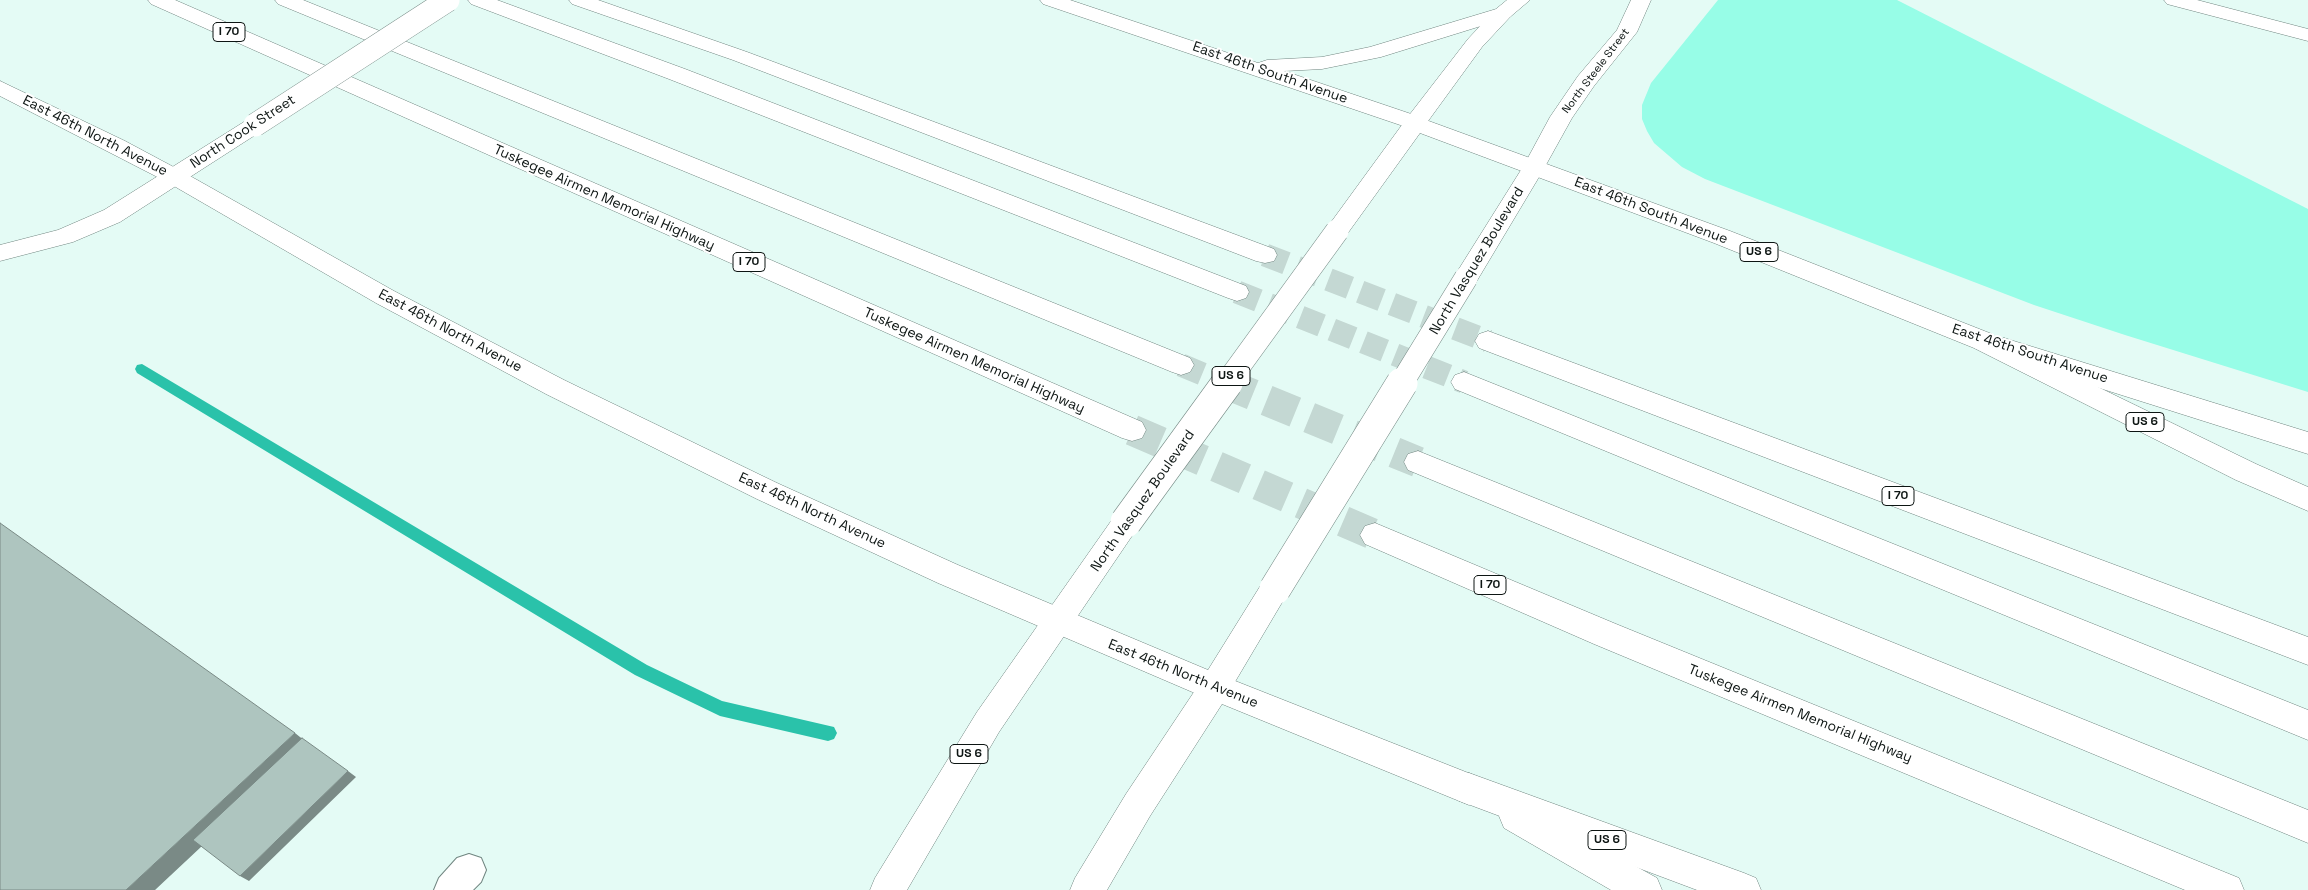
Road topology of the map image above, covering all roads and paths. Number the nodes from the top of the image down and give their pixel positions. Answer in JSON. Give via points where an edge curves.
{"nodes":[{"id":1,"x":285,"y":0,"type":"edge"},
{"id":2,"x":448,"y":0,"type":"edge"},
{"id":3,"x":478,"y":0,"type":"edge"},
{"id":4,"x":579,"y":0,"type":"edge"},
{"id":5,"x":1050,"y":0,"type":"edge"},
{"id":6,"x":1641,"y":0,"type":"edge"},
{"id":7,"x":2174,"y":0,"type":"edge"},
{"id":8,"x":157,"y":1,"type":"edge"},
{"id":9,"x":2211,"y":5,"type":"edge"},
{"id":10,"x":1512,"y":6,"type":"edge"},
{"id":11,"x":2308,"y":35,"type":"edge"},
{"id":12,"x":1252,"y":66,"type":"junction"},
{"id":13,"x":0,"y":88,"type":"edge"},
{"id":14,"x":1416,"y":123,"type":"junction"},
{"id":15,"x":1534,"y":167,"type":"junction"},
{"id":16,"x":175,"y":176,"type":"junction"},
{"id":17,"x":0,"y":253,"type":"edge"},
{"id":18,"x":1265,"y":255,"type":"tunnel mouth"},
{"id":19,"x":1237,"y":292,"type":"tunnel mouth"},
{"id":20,"x":1488,"y":341,"type":"tunnel mouth"},
{"id":21,"x":1983,"y":341,"type":"junction"},
{"id":22,"x":1181,"y":365,"type":"tunnel mouth"},
{"id":23,"x":1464,"y":382,"type":"tunnel mouth"},
{"id":24,"x":1132,"y":430,"type":"tunnel mouth"},
{"id":25,"x":2308,"y":443,"type":"edge"},
{"id":26,"x":1418,"y":462,"type":"tunnel mouth"},
{"id":27,"x":2308,"y":500,"type":"edge"},
{"id":28,"x":1375,"y":535,"type":"tunnel mouth"},
{"id":29,"x":1058,"y":622,"type":"junction"},
{"id":30,"x":2308,"y":651,"type":"edge"},
{"id":31,"x":1215,"y":687,"type":"junction"},
{"id":32,"x":2308,"y":726,"type":"edge"},
{"id":33,"x":1469,"y":789,"type":"junction"},
{"id":34,"x":2308,"y":827,"type":"edge"},
{"id":35,"x":887,"y":890,"type":"edge"},
{"id":36,"x":1088,"y":890,"type":"edge"},
{"id":37,"x":1645,"y":890,"type":"edge"},
{"id":38,"x":1744,"y":890,"type":"edge"},
{"id":39,"x":2227,"y":890,"type":"edge"}],
"edges":[{"from":1,"to":22,"type":"main road"},
{"from":2,"to":16,"type":"main road","name":"North Cook Street","bridge":true},
{"from":3,"to":19,"type":"main road"},
{"from":4,"to":18,"type":"main road","via":[[740,56]]},
{"from":5,"to":12,"type":"main road","name":"East 46th South Avenue"},
{"from":6,"to":15,"type":"main road","name":"North Steele Street","via":[[1627,32],[1576,96]]},
{"from":7,"to":9,"type":"main road"},
{"from":8,"to":24,"type":"main road","name":"Tuskegee Airmen Memorial Highway","number":"I 70"},
{"from":9,"to":11,"type":"main road"},
{"from":10,"to":12,"type":"main road","via":[[1374,53],[1322,63]]},
{"from":10,"to":14,"type":"main road","via":[[1449,76]]},
{"from":12,"to":14,"type":"main road","name":"East 46th South Avenue"},
{"from":13,"to":16,"type":"main road","name":"East 46th North Avenue"},
{"from":14,"to":15,"type":"main road","name":"East 46th South Avenue","number":"US 6"},
{"from":14,"to":29,"type":"main road","name":"North Vasquez Boulevard","number":"US 6","bridge":true,"via":[[1126,522]]},
{"from":15,"to":21,"type":"main road","name":"East 46th South Avenue","number":"US 6","via":[[1722,237]]},
{"from":15,"to":31,"type":"main road","name":"North Vasquez Boulevard","bridge":true},
{"from":16,"to":17,"type":"main road","name":"North Cook Street","via":[[129,206],[93,224],[64,236]]},
{"from":16,"to":29,"type":"main road","name":"East 46th North Avenue","via":[[385,297],[555,387],[767,491]]},
{"from":20,"to":30,"type":"main road","number":"I 70"},
{"from":21,"to":25,"type":"main road","name":"East 46th South Avenue"},
{"from":21,"to":27,"type":"main road","number":"US 6"},
{"from":23,"to":32,"type":"main road"},
{"from":26,"to":34,"type":"main road"},
{"from":28,"to":39,"type":"main road","name":"Tuskegee Airmen Memorial Highway","number":"I 70","via":[[1605,634]]},
{"from":29,"to":31,"type":"main road","name":"East 46th North Avenue"},
{"from":29,"to":35,"type":"main road","name":"North Vasquez Boulevard","number":"US 6","via":[[988,722]]},
{"from":31,"to":33,"type":"main road","name":"East 46th North Avenue","number":"US 6"},
{"from":31,"to":36,"type":"main road","name":"North Vasquez Boulevard","via":[[1138,805]]},
{"from":33,"to":37,"type":"main road","name":"East 46th North Avenue"},
{"from":33,"to":38,"type":"main road","number":"US 6"}]}
